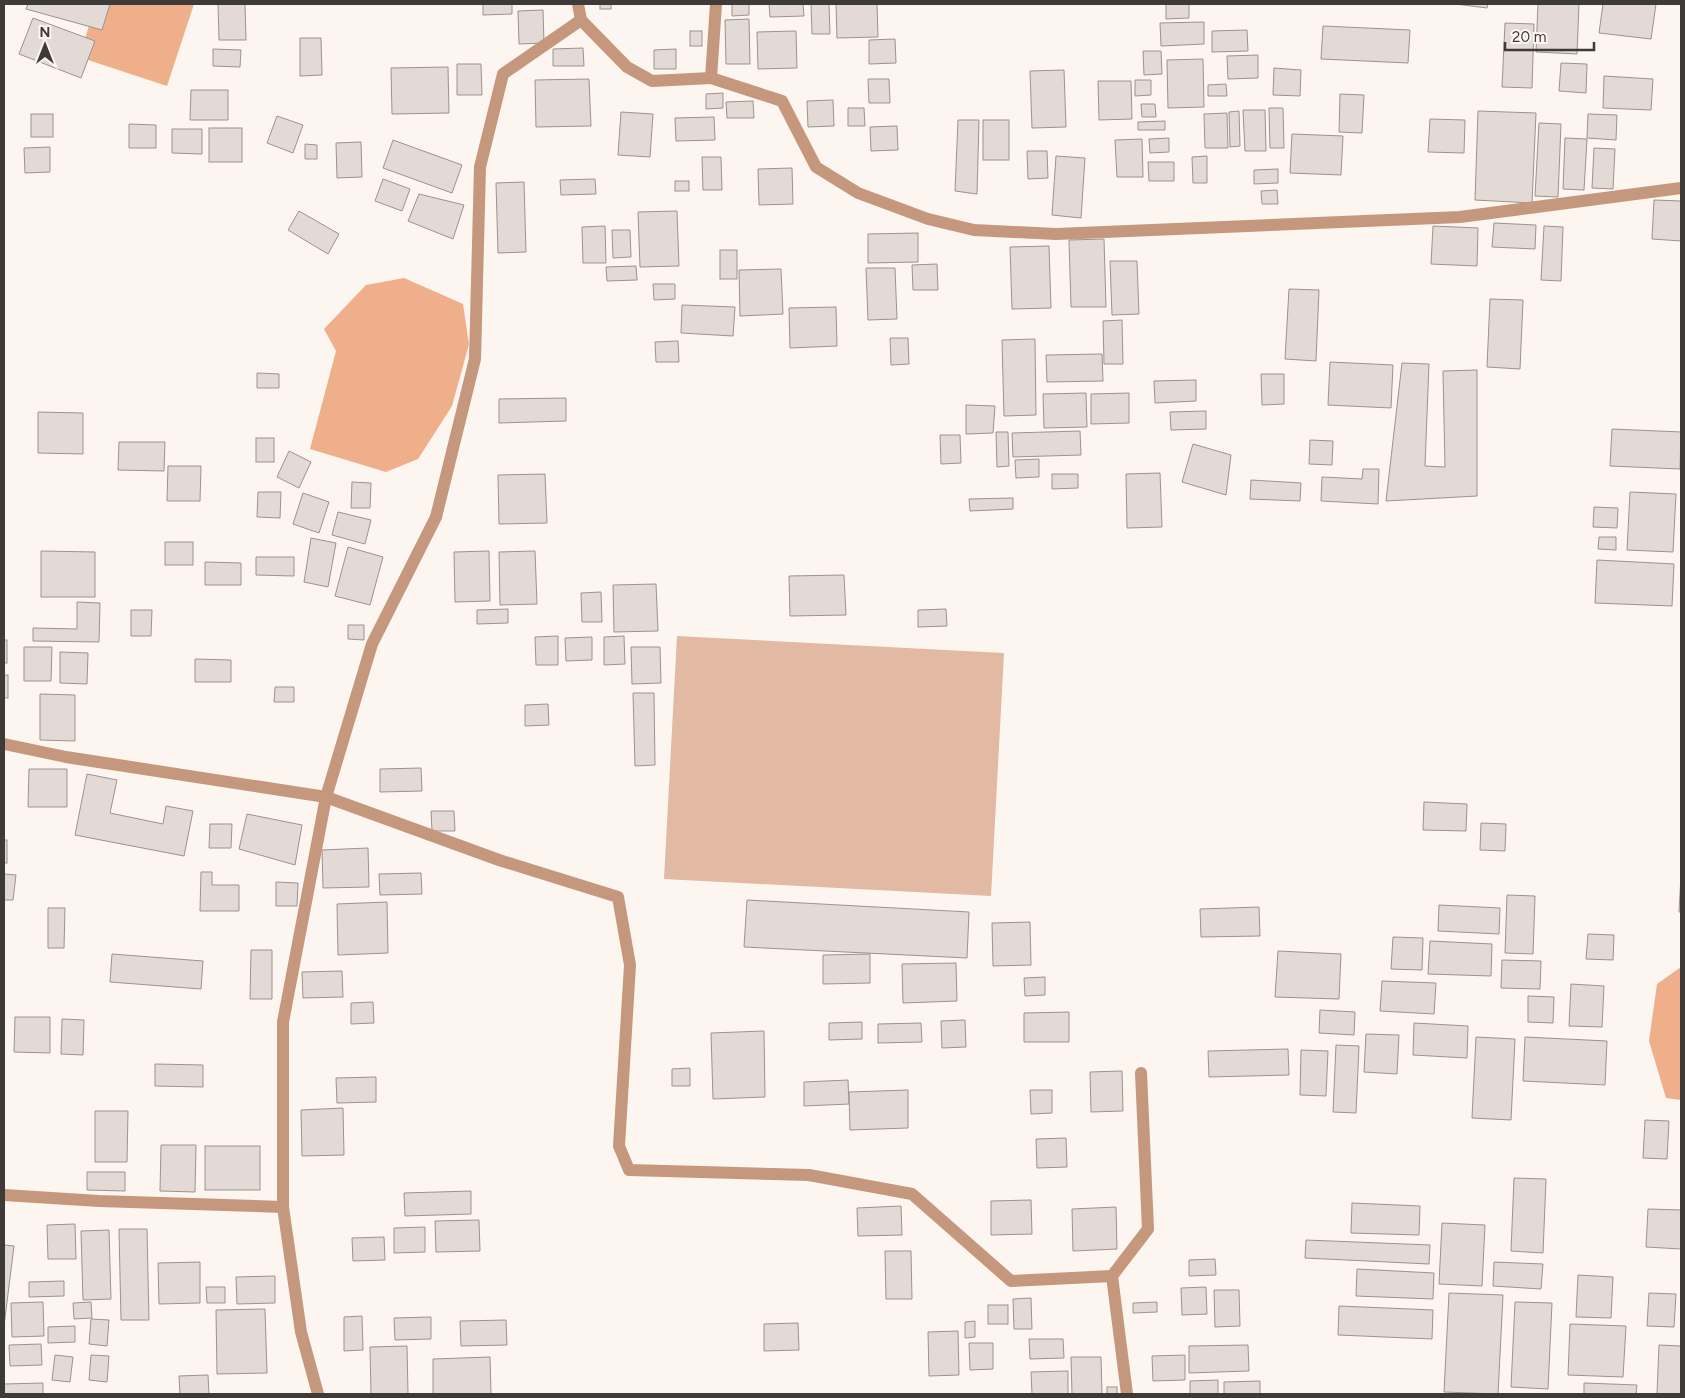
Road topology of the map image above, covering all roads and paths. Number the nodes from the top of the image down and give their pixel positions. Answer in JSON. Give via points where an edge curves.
{"nodes":[{"id":1,"x":578,"y":4,"type":"edge"},
{"id":2,"x":716,"y":4,"type":"edge"},
{"id":3,"x":581,"y":20,"type":"junction"},
{"id":4,"x":711,"y":78,"type":"junction"},
{"id":5,"x":1681,"y":188,"type":"edge"},
{"id":6,"x":4,"y":744,"type":"edge"},
{"id":7,"x":326,"y":797,"type":"junction"},
{"id":8,"x":1141,"y":1073,"type":"dead end"},
{"id":9,"x":4,"y":1195,"type":"edge"},
{"id":10,"x":282,"y":1207,"type":"junction"},
{"id":11,"x":1112,"y":1276,"type":"junction"},
{"id":12,"x":318,"y":1394,"type":"edge"},
{"id":13,"x":1127,"y":1394,"type":"edge"}],
"edges":[{"from":1,"to":3,"type":"street"},
{"from":2,"to":4,"type":"street"},
{"from":3,"to":4,"type":"street","via":[[627,67],[652,80]]},
{"from":3,"to":7,"type":"street","via":[[503,74],[480,167],[473,368],[436,516],[372,644]]},
{"from":4,"to":5,"type":"street","via":[[782,101],[816,167],[858,193],[928,219],[974,230],[1056,234],[1460,217]]},
{"from":6,"to":7,"type":"street","via":[[66,758]]},
{"from":7,"to":10,"type":"street","via":[[283,1022]]},
{"from":7,"to":11,"type":"street","via":[[498,860],[618,897],[630,965],[619,1146],[629,1170],[809,1175],[912,1194],[1011,1281]]},
{"from":8,"to":11,"type":"street","via":[[1148,1229]]},
{"from":9,"to":10,"type":"street"},
{"from":10,"to":12,"type":"street","via":[[301,1332]]},
{"from":11,"to":13,"type":"street"}]}
